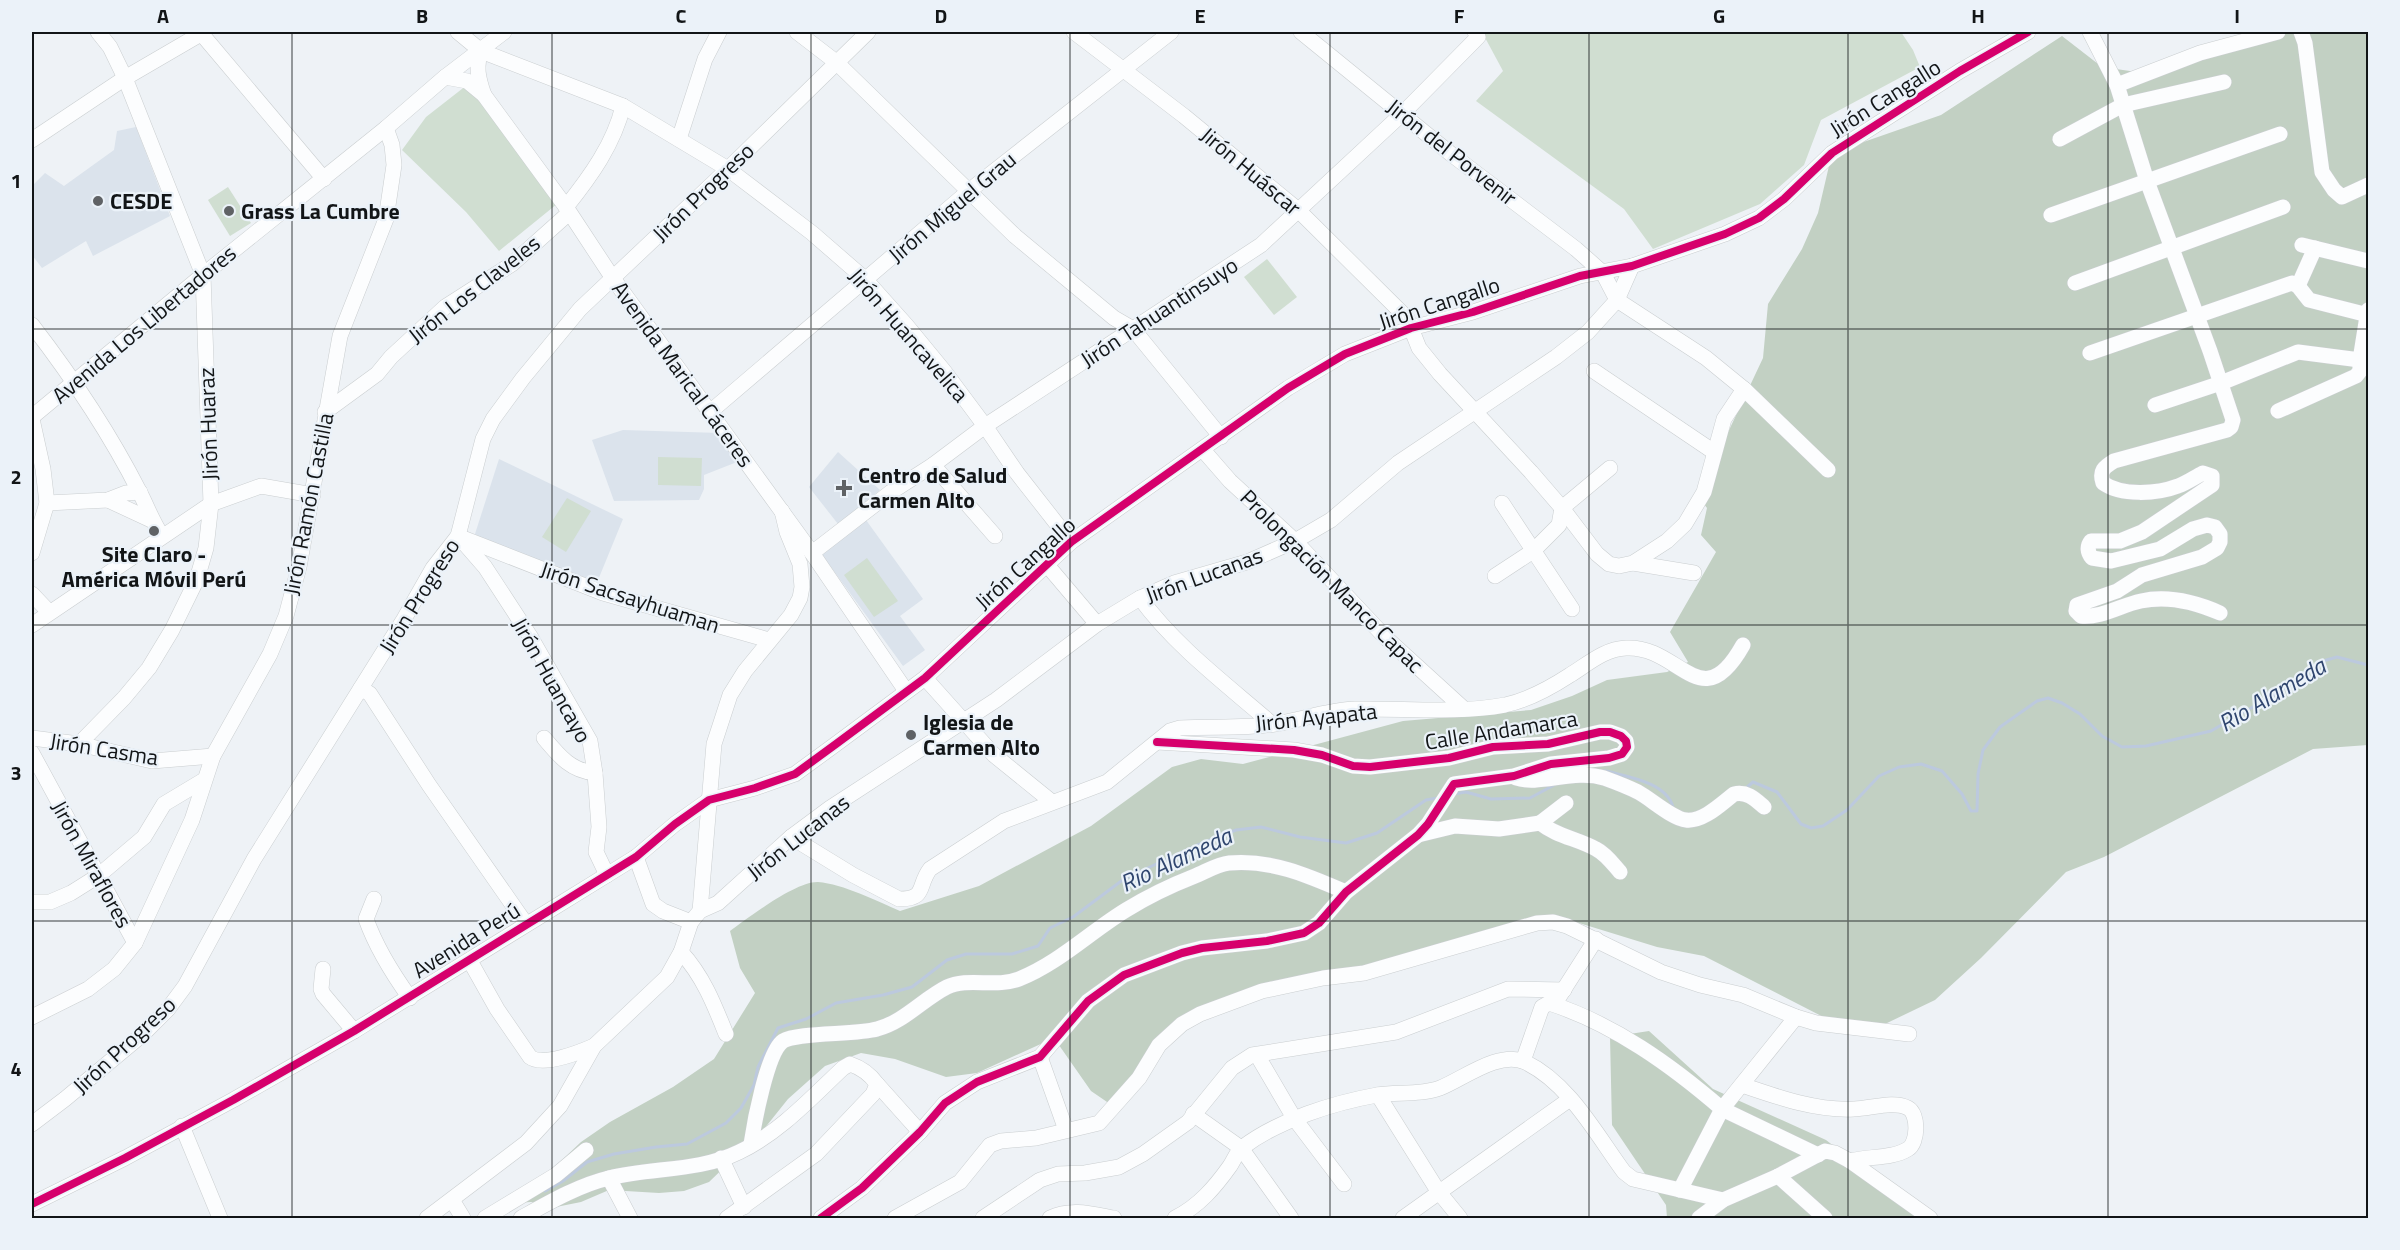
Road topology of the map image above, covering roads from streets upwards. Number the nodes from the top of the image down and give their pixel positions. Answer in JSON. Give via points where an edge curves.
{"nodes":[{"id":1,"x":98,"y":32,"type":"edge"},
{"id":2,"x":202,"y":32,"type":"edge"},
{"id":3,"x":458,"y":32,"type":"edge"},
{"id":4,"x":493,"y":32,"type":"edge"},
{"id":5,"x":504,"y":32,"type":"edge"},
{"id":6,"x":719,"y":32,"type":"edge"},
{"id":7,"x":797,"y":32,"type":"edge"},
{"id":8,"x":868,"y":32,"type":"edge"},
{"id":9,"x":1074,"y":32,"type":"edge"},
{"id":10,"x":1171,"y":32,"type":"edge"},
{"id":11,"x":1301,"y":32,"type":"edge"},
{"id":12,"x":2028,"y":32,"type":"edge"},
{"id":13,"x":2090,"y":32,"type":"edge"},
{"id":14,"x":2278,"y":32,"type":"edge"},
{"id":15,"x":2301,"y":32,"type":"edge"},
{"id":16,"x":1476,"y":34,"type":"edge"},
{"id":17,"x":481,"y":51,"type":"junction"},
{"id":18,"x":836,"y":62,"type":"junction"},
{"id":19,"x":1123,"y":69,"type":"junction"},
{"id":20,"x":446,"y":77,"type":"junction"},
{"id":21,"x":124,"y":78,"type":"junction"},
{"id":22,"x":2224,"y":82,"type":"dead end"},
{"id":23,"x":2117,"y":85,"type":"junction"},
{"id":24,"x":484,"y":94,"type":"junction"},
{"id":25,"x":2123,"y":105,"type":"junction"},
{"id":26,"x":623,"y":106,"type":"junction"},
{"id":27,"x":1403,"y":113,"type":"junction"},
{"id":28,"x":386,"y":128,"type":"junction"},
{"id":29,"x":2280,"y":134,"type":"dead end"},
{"id":30,"x":679,"y":139,"type":"junction"},
{"id":31,"x":2060,"y":139,"type":"dead end"},
{"id":32,"x":32,"y":140,"type":"edge"},
{"id":33,"x":728,"y":169,"type":"junction"},
{"id":34,"x":324,"y":179,"type":"junction"},
{"id":35,"x":2147,"y":181,"type":"junction"},
{"id":36,"x":2368,"y":185,"type":"edge"},
{"id":37,"x":969,"y":191,"type":"junction"},
{"id":38,"x":2283,"y":207,"type":"dead end"},
{"id":39,"x":1298,"y":209,"type":"junction"},
{"id":40,"x":567,"y":210,"type":"junction"},
{"id":41,"x":2051,"y":215,"type":"dead end"},
{"id":42,"x":2172,"y":248,"type":"junction"},
{"id":43,"x":2368,"y":261,"type":"edge"},
{"id":44,"x":1632,"y":266,"type":"junction"},
{"id":45,"x":1603,"y":273,"type":"junction"},
{"id":46,"x":203,"y":275,"type":"junction"},
{"id":47,"x":612,"y":277,"type":"junction"},
{"id":48,"x":864,"y":279,"type":"junction"},
{"id":49,"x":2074,"y":283,"type":"dead end"},
{"id":50,"x":2298,"y":286,"type":"junction"},
{"id":51,"x":1617,"y":300,"type":"junction"},
{"id":52,"x":2368,"y":313,"type":"edge"},
{"id":53,"x":2198,"y":317,"type":"junction"},
{"id":54,"x":32,"y":325,"type":"edge"},
{"id":55,"x":1133,"y":328,"type":"junction"},
{"id":56,"x":1411,"y":328,"type":"junction"},
{"id":57,"x":2090,"y":353,"type":"dead end"},
{"id":58,"x":2363,"y":367,"type":"edge"},
{"id":59,"x":1594,"y":371,"type":"dead end"},
{"id":60,"x":75,"y":382,"type":"junction"},
{"id":61,"x":2221,"y":383,"type":"junction"},
{"id":62,"x":1744,"y":389,"type":"junction"},
{"id":63,"x":2155,"y":405,"type":"dead end"},
{"id":64,"x":1476,"y":410,"type":"junction"},
{"id":65,"x":2278,"y":411,"type":"dead end"},
{"id":66,"x":325,"y":412,"type":"junction"},
{"id":67,"x":710,"y":412,"type":"junction"},
{"id":68,"x":32,"y":418,"type":"edge"},
{"id":69,"x":986,"y":426,"type":"junction"},
{"id":70,"x":1221,"y":437,"type":"junction"},
{"id":71,"x":1203,"y":450,"type":"junction"},
{"id":72,"x":1714,"y":452,"type":"junction"},
{"id":73,"x":933,"y":465,"type":"junction"},
{"id":74,"x":1610,"y":468,"type":"dead end"},
{"id":75,"x":1828,"y":470,"type":"dead end"},
{"id":76,"x":140,"y":492,"type":"junction"},
{"id":77,"x":312,"y":495,"type":"junction"},
{"id":78,"x":108,"y":500,"type":"junction"},
{"id":79,"x":47,"y":503,"type":"junction"},
{"id":80,"x":1502,"y":503,"type":"dead end"},
{"id":81,"x":211,"y":504,"type":"junction"},
{"id":82,"x":1562,"y":508,"type":"junction"},
{"id":83,"x":782,"y":512,"type":"junction"},
{"id":84,"x":151,"y":520,"type":"junction"},
{"id":85,"x":162,"y":536,"type":"junction"},
{"id":86,"x":458,"y":536,"type":"junction"},
{"id":87,"x":995,"y":536,"type":"dead end"},
{"id":88,"x":1295,"y":541,"type":"junction"},
{"id":89,"x":1071,"y":542,"type":"junction"},
{"id":90,"x":1533,"y":551,"type":"junction"},
{"id":91,"x":812,"y":553,"type":"junction"},
{"id":92,"x":32,"y":554,"type":"edge"},
{"id":93,"x":1633,"y":563,"type":"junction"},
{"id":94,"x":1047,"y":565,"type":"junction"},
{"id":95,"x":1694,"y":573,"type":"dead end"},
{"id":96,"x":1495,"y":576,"type":"dead end"},
{"id":97,"x":32,"y":594,"type":"edge"},
{"id":98,"x":1140,"y":598,"type":"junction"},
{"id":99,"x":1572,"y":609,"type":"dead end"},
{"id":100,"x":49,"y":612,"type":"junction"},
{"id":101,"x":2220,"y":613,"type":"dead end"},
{"id":102,"x":1096,"y":624,"type":"junction"},
{"id":103,"x":32,"y":625,"type":"edge"},
{"id":104,"x":769,"y":640,"type":"junction"},
{"id":105,"x":1743,"y":645,"type":"dead end"},
{"id":106,"x":925,"y":678,"type":"junction"},
{"id":107,"x":361,"y":688,"type":"junction"},
{"id":108,"x":906,"y":691,"type":"junction"},
{"id":109,"x":1464,"y":709,"type":"junction"},
{"id":110,"x":964,"y":722,"type":"junction"},
{"id":111,"x":1272,"y":724,"type":"junction"},
{"id":112,"x":32,"y":738,"type":"edge"},
{"id":113,"x":544,"y":738,"type":"dead end"},
{"id":114,"x":1157,"y":742,"type":"junction"},
{"id":115,"x":78,"y":744,"type":"junction"},
{"id":116,"x":32,"y":753,"type":"edge"},
{"id":117,"x":213,"y":756,"type":"junction"},
{"id":118,"x":595,"y":773,"type":"junction"},
{"id":119,"x":1514,"y":776,"type":"junction"},
{"id":120,"x":204,"y":780,"type":"junction"},
{"id":121,"x":709,"y":800,"type":"junction"},
{"id":122,"x":1052,"y":802,"type":"junction"},
{"id":123,"x":1566,"y":803,"type":"dead end"},
{"id":124,"x":1764,"y":807,"type":"dead end"},
{"id":125,"x":1540,"y":823,"type":"junction"},
{"id":126,"x":1423,"y":830,"type":"junction"},
{"id":127,"x":791,"y":837,"type":"junction"},
{"id":128,"x":636,"y":858,"type":"junction"},
{"id":129,"x":1620,"y":872,"type":"dead end"},
{"id":130,"x":607,"y":875,"type":"junction"},
{"id":131,"x":98,"y":876,"type":"junction"},
{"id":132,"x":1346,"y":892,"type":"junction"},
{"id":133,"x":374,"y":899,"type":"dead end"},
{"id":134,"x":32,"y":902,"type":"edge"},
{"id":135,"x":695,"y":916,"type":"junction"},
{"id":136,"x":526,"y":924,"type":"junction"},
{"id":137,"x":1596,"y":939,"type":"junction"},
{"id":138,"x":135,"y":943,"type":"junction"},
{"id":139,"x":681,"y":952,"type":"junction"},
{"id":140,"x":470,"y":961,"type":"junction"},
{"id":141,"x":323,"y":969,"type":"dead end"},
{"id":142,"x":1564,"y":990,"type":"junction"},
{"id":143,"x":410,"y":998,"type":"junction"},
{"id":144,"x":1554,"y":1005,"type":"junction"},
{"id":145,"x":32,"y":1017,"type":"edge"},
{"id":146,"x":1796,"y":1017,"type":"junction"},
{"id":147,"x":354,"y":1031,"type":"junction"},
{"id":148,"x":726,"y":1034,"type":"dead end"},
{"id":149,"x":1909,"y":1034,"type":"dead end"},
{"id":150,"x":594,"y":1046,"type":"junction"},
{"id":151,"x":1257,"y":1055,"type":"junction"},
{"id":152,"x":1040,"y":1057,"type":"junction"},
{"id":153,"x":1523,"y":1061,"type":"junction"},
{"id":154,"x":877,"y":1084,"type":"junction"},
{"id":155,"x":1742,"y":1084,"type":"junction"},
{"id":156,"x":1378,"y":1095,"type":"junction"},
{"id":157,"x":1570,"y":1099,"type":"junction"},
{"id":158,"x":1722,"y":1109,"type":"junction"},
{"id":159,"x":1193,"y":1114,"type":"junction"},
{"id":160,"x":1294,"y":1118,"type":"junction"},
{"id":161,"x":32,"y":1124,"type":"edge"},
{"id":162,"x":182,"y":1126,"type":"junction"},
{"id":163,"x":1066,"y":1131,"type":"junction"},
{"id":164,"x":920,"y":1132,"type":"junction"},
{"id":165,"x":751,"y":1144,"type":"junction"},
{"id":166,"x":1240,"y":1148,"type":"junction"},
{"id":167,"x":586,"y":1150,"type":"dead end"},
{"id":168,"x":1818,"y":1155,"type":"junction"},
{"id":169,"x":721,"y":1158,"type":"junction"},
{"id":170,"x":1850,"y":1161,"type":"junction"},
{"id":171,"x":1778,"y":1176,"type":"junction"},
{"id":172,"x":609,"y":1178,"type":"junction"},
{"id":173,"x":1344,"y":1184,"type":"dead end"},
{"id":174,"x":1680,"y":1190,"type":"junction"},
{"id":175,"x":1438,"y":1191,"type":"junction"},
{"id":176,"x":452,"y":1200,"type":"junction"},
{"id":177,"x":1723,"y":1200,"type":"junction"},
{"id":178,"x":32,"y":1204,"type":"edge"},
{"id":179,"x":744,"y":1207,"type":"junction"},
{"id":180,"x":220,"y":1218,"type":"edge"},
{"id":181,"x":427,"y":1218,"type":"edge"},
{"id":182,"x":463,"y":1218,"type":"edge"},
{"id":183,"x":485,"y":1218,"type":"edge"},
{"id":184,"x":521,"y":1218,"type":"edge"},
{"id":185,"x":630,"y":1218,"type":"edge"},
{"id":186,"x":727,"y":1218,"type":"edge"},
{"id":187,"x":821,"y":1218,"type":"edge"},
{"id":188,"x":895,"y":1218,"type":"edge"},
{"id":189,"x":982,"y":1218,"type":"edge"},
{"id":190,"x":1050,"y":1218,"type":"edge"},
{"id":191,"x":1114,"y":1218,"type":"edge"},
{"id":192,"x":1175,"y":1218,"type":"edge"},
{"id":193,"x":1291,"y":1218,"type":"edge"},
{"id":194,"x":1403,"y":1218,"type":"edge"},
{"id":195,"x":1460,"y":1218,"type":"edge"},
{"id":196,"x":1699,"y":1218,"type":"edge"},
{"id":197,"x":1825,"y":1218,"type":"edge"},
{"id":198,"x":1930,"y":1218,"type":"edge"}],
"edges":[{"from":1,"to":21,"type":"street","name":"Jirón Huaraz","via":[[110,47]]},
{"from":2,"to":21,"type":"street"},
{"from":2,"to":34,"type":"street"},
{"from":3,"to":17,"type":"street","name":"Jirón Huancavelica"},
{"from":4,"to":17,"type":"street","name":"Avenida Los Libertadores"},
{"from":5,"to":17,"type":"street","name":"Avenida Los Libertadores"},
{"from":6,"to":30,"type":"street","via":[[705,59]]},
{"from":7,"to":18,"type":"street"},
{"from":8,"to":18,"type":"street","name":"Jirón Progreso"},
{"from":9,"to":19,"type":"street","name":"Jirón Huáscar"},
{"from":10,"to":19,"type":"street","name":"Jirón Miguel Grau"},
{"from":11,"to":27,"type":"street","name":"Jirón del Porvenir"},
{"from":12,"to":44,"type":"street","name":"Jirón Cangallo","via":[[1832,153],[1758,218],[1725,234]]},
{"from":13,"to":23,"type":"street"},
{"from":14,"to":23,"type":"street","via":[[2200,53]]},
{"from":15,"to":36,"type":"street","via":[[2306,43],[2322,172],[2342,197]]},
{"from":16,"to":27,"type":"street","name":"Jirón Tahuantinsuyo"},
{"from":17,"to":20,"type":"street","name":"Avenida Los Libertadores"},
{"from":17,"to":24,"type":"street","via":[[477,76]]},
{"from":17,"to":26,"type":"street","name":"Jirón Huancavelica"},
{"from":18,"to":33,"type":"street","name":"Jirón Progreso"},
{"from":18,"to":37,"type":"street"},
{"from":19,"to":37,"type":"street","name":"Jirón Miguel Grau"},
{"from":19,"to":39,"type":"street","name":"Jirón Huáscar"},
{"from":20,"to":24,"type":"street","name":"Avenida Marical Cáceres","via":[[467,81]]},
{"from":20,"to":28,"type":"street","name":"Avenida Los Libertadores"},
{"from":21,"to":32,"type":"street"},
{"from":21,"to":46,"type":"street","name":"Jirón Huaraz"},
{"from":22,"to":25,"type":"street"},
{"from":23,"to":25,"type":"street"},
{"from":24,"to":40,"type":"street","name":"Avenida Marical Cáceres"},
{"from":25,"to":31,"type":"street"},
{"from":25,"to":35,"type":"street"},
{"from":26,"to":30,"type":"street","name":"Jirón Huancavelica"},
{"from":26,"to":40,"type":"street","via":[[592,175]]},
{"from":27,"to":39,"type":"street","name":"Jirón Tahuantinsuyo"},
{"from":27,"to":45,"type":"street","name":"Jirón del Porvenir"},
{"from":28,"to":34,"type":"street","name":"Avenida Los Libertadores"},
{"from":28,"to":66,"type":"street","name":"Jirón Ramón Castilla","via":[[394,165],[386,219],[340,336]]},
{"from":29,"to":35,"type":"street"},
{"from":30,"to":33,"type":"street","name":"Jirón Huancavelica"},
{"from":33,"to":47,"type":"street","name":"Jirón Progreso"},
{"from":33,"to":48,"type":"street","name":"Jirón Huancavelica","via":[[812,233]]},
{"from":34,"to":46,"type":"street","name":"Avenida Los Libertadores"},
{"from":35,"to":41,"type":"street"},
{"from":35,"to":42,"type":"street"},
{"from":37,"to":48,"type":"street","name":"Jirón Miguel Grau"},
{"from":37,"to":55,"type":"street","via":[[1015,236],[1114,318]]},
{"from":38,"to":42,"type":"street"},
{"from":39,"to":55,"type":"street","name":"Jirón Tahuantinsuyo","via":[[1261,244]]},
{"from":39,"to":56,"type":"street","name":"Jirón Huáscar","via":[[1407,318]]},
{"from":40,"to":47,"type":"street","name":"Avenida Marical Cáceres"},
{"from":40,"to":66,"type":"street","name":"Jirón Los Claveles","via":[[512,264],[445,307],[377,374]]},
{"from":42,"to":49,"type":"street"},
{"from":42,"to":53,"type":"street"},
{"from":43,"to":50,"type":"street","via":[[2308,247]]},
{"from":44,"to":45,"type":"street","name":"Jirón Cangallo"},
{"from":44,"to":51,"type":"street","name":"Jirón Lucanas"},
{"from":45,"to":51,"type":"street"},
{"from":45,"to":56,"type":"street","name":"Jirón Cangallo","via":[[1580,276]]},
{"from":46,"to":60,"type":"street","name":"Avenida Los Libertadores"},
{"from":46,"to":81,"type":"street","name":"Jirón Huaraz"},
{"from":47,"to":67,"type":"street","name":"Avenida Marical Cáceres"},
{"from":47,"to":86,"type":"street","name":"Jirón Progreso","via":[[580,309],[493,419],[483,439]]},
{"from":48,"to":67,"type":"street","name":"Jirón Miguel Grau"},
{"from":48,"to":69,"type":"street","name":"Jirón Huancavelica"},
{"from":50,"to":52,"type":"street","via":[[2309,300]]},
{"from":50,"to":53,"type":"street","via":[[2292,283]]},
{"from":51,"to":62,"type":"street","via":[[1706,358]]},
{"from":51,"to":64,"type":"street","name":"Jirón Lucanas","via":[[1588,332],[1556,357]]},
{"from":52,"to":58,"type":"street"},
{"from":53,"to":57,"type":"street"},
{"from":53,"to":61,"type":"street"},
{"from":54,"to":60,"type":"street"},
{"from":55,"to":69,"type":"street","name":"Jirón Tahuantinsuyo"},
{"from":55,"to":70,"type":"street"},
{"from":56,"to":64,"type":"street","name":"Jirón Huáscar","via":[[1426,357]]},
{"from":56,"to":70,"type":"street","name":"Jirón Cangallo","via":[[1345,354],[1288,388]]},
{"from":58,"to":61,"type":"street","via":[[2298,352]]},
{"from":58,"to":65,"type":"street","via":[[2356,376]]},
{"from":59,"to":72,"type":"street"},
{"from":60,"to":68,"type":"street","name":"Avenida Los Libertadores"},
{"from":60,"to":76,"type":"street"},
{"from":61,"to":63,"type":"street"},
{"from":61,"to":101,"type":"street","via":[[2233,420],[2231,428],[2114,460],[2103,468],[2100,476],[2103,483],[2122,491],[2177,487],[2204,473],[2212,476],[2212,484],[2142,532],[2120,542],[2095,540],[2088,545],[2092,558],[2111,561],[2160,549],[2207,525],[2220,534],[2217,548],[2202,557],[2142,575],[2117,591],[2078,605],[2076,611],[2090,617],[2141,601],[2166,599],[2198,603]]},
{"from":62,"to":72,"type":"street","via":[[1724,419]]},
{"from":62,"to":75,"type":"street"},
{"from":64,"to":82,"type":"street","name":"Jirón Huáscar"},
{"from":64,"to":88,"type":"street","name":"Jirón Lucanas","via":[[1398,463],[1331,520]]},
{"from":66,"to":77,"type":"street","name":"Jirón Ramón Castilla"},
{"from":67,"to":83,"type":"street","name":"Avenida Marical Cáceres"},
{"from":68,"to":79,"type":"street"},
{"from":69,"to":73,"type":"street","name":"Jirón Tahuantinsuyo"},
{"from":69,"to":89,"type":"street","name":"Jirón Huancavelica"},
{"from":70,"to":71,"type":"street","name":"Jirón Cangallo"},
{"from":71,"to":88,"type":"street","name":"Prolongación Manco Capac","via":[[1230,482]]},
{"from":71,"to":89,"type":"street","name":"Jirón Cangallo"},
{"from":72,"to":93,"type":"street","via":[[1704,492],[1685,524]]},
{"from":73,"to":87,"type":"street"},
{"from":73,"to":91,"type":"street","name":"Jirón Tahuantinsuyo"},
{"from":74,"to":82,"type":"street"},
{"from":76,"to":78,"type":"street"},
{"from":76,"to":84,"type":"street"},
{"from":77,"to":81,"type":"street","via":[[261,486]]},
{"from":77,"to":117,"type":"street","name":"Jirón Ramón Castilla","via":[[286,616],[270,654]]},
{"from":78,"to":79,"type":"street"},
{"from":78,"to":84,"type":"street"},
{"from":79,"to":92,"type":"street"},
{"from":80,"to":90,"type":"street"},
{"from":81,"to":85,"type":"street"},
{"from":81,"to":115,"type":"street","name":"Jirón Huaraz","via":[[206,548],[197,579],[172,630],[149,668]]},
{"from":82,"to":90,"type":"street","via":[[1559,525]]},
{"from":82,"to":93,"type":"street","name":"Jirón Huáscar","via":[[1609,564]]},
{"from":83,"to":91,"type":"street","name":"Avenida Marical Cáceres"},
{"from":83,"to":104,"type":"street","via":[[800,564],[802,587],[791,615]]},
{"from":84,"to":85,"type":"street"},
{"from":85,"to":100,"type":"street"},
{"from":86,"to":104,"type":"street","name":"Jirón Sacsayhuaman","via":[[603,593]]},
{"from":86,"to":107,"type":"street","name":"Jirón Progreso","via":[[433,568]]},
{"from":86,"to":118,"type":"street","name":"Jirón Huancayo","via":[[485,567],[552,672],[590,741]]},
{"from":88,"to":98,"type":"street","name":"Jirón Lucanas","via":[[1247,562],[1174,583]]},
{"from":88,"to":109,"type":"street","name":"Prolongación Manco Capac","via":[[1386,638]]},
{"from":89,"to":94,"type":"street","name":"Jirón Cangallo"},
{"from":90,"to":96,"type":"street"},
{"from":90,"to":99,"type":"street"},
{"from":91,"to":108,"type":"street","name":"Avenida Marical Cáceres"},
{"from":93,"to":95,"type":"street"},
{"from":94,"to":102,"type":"street"},
{"from":94,"to":106,"type":"street","name":"Jirón Cangallo"},
{"from":97,"to":100,"type":"street"},
{"from":98,"to":102,"type":"street","name":"Jirón Lucanas"},
{"from":98,"to":111,"type":"street","via":[[1182,645]]},
{"from":100,"to":103,"type":"street"},
{"from":102,"to":110,"type":"street","name":"Jirón Lucanas"},
{"from":104,"to":121,"type":"street","via":[[730,695],[714,744]]},
{"from":105,"to":109,"type":"street","name":"Jirón Ayapata","via":[[1720,676],[1709,679],[1696,678],[1639,647],[1618,648],[1602,653],[1532,698]]},
{"from":106,"to":108,"type":"street","name":"Jirón Cangallo"},
{"from":106,"to":110,"type":"street"},
{"from":107,"to":136,"type":"street","via":[[370,693]]},
{"from":107,"to":161,"type":"street","name":"Jirón Progreso","via":[[254,859],[191,976],[168,1009]]},
{"from":108,"to":121,"type":"street","name":"Avenida Perú","via":[[795,774]]},
{"from":109,"to":111,"type":"street","name":"Jirón Ayapata","via":[[1352,709]]},
{"from":110,"to":122,"type":"street","via":[[994,755]]},
{"from":110,"to":127,"type":"street","name":"Jirón Lucanas"},
{"from":111,"to":114,"type":"street","name":"Jirón Ayapata","via":[[1180,728]]},
{"from":112,"to":115,"type":"street","name":"Jirón Casma"},
{"from":113,"to":118,"type":"street","via":[[568,764],[582,772]]},
{"from":114,"to":119,"type":"street","name":"Calle Andamarca","via":[[1294,750],[1370,767],[1449,758],[1493,747],[1548,744],[1600,732],[1610,732],[1626,741],[1622,754],[1551,764]]},
{"from":114,"to":122,"type":"street","name":"Jirón Ayapata","via":[[1107,782]]},
{"from":115,"to":117,"type":"street","name":"Jirón Casma","via":[[152,761]]},
{"from":116,"to":131,"type":"street","name":"Jirón Miraflores"},
{"from":117,"to":120,"type":"street","name":"Jirón Ramón Castilla"},
{"from":118,"to":130,"type":"street","name":"Jirón Huancayo","via":[[599,826],[596,852]]},
{"from":119,"to":124,"type":"street","via":[[1533,781],[1564,775],[1602,777],[1636,791],[1686,820],[1702,817],[1734,794],[1751,796]]},
{"from":119,"to":126,"type":"street","name":"Calle Andamarca","via":[[1454,784]]},
{"from":120,"to":131,"type":"street","via":[[164,804],[144,837]]},
{"from":120,"to":138,"type":"street","name":"Jirón Ramón Castilla","via":[[192,820]]},
{"from":121,"to":128,"type":"street","name":"Avenida Perú"},
{"from":121,"to":135,"type":"street"},
{"from":122,"to":127,"type":"street","name":"Jirón Ayapata","via":[[1004,821],[930,869],[923,878],[922,891],[908,899],[899,899],[853,875]]},
{"from":123,"to":125,"type":"street"},
{"from":125,"to":126,"type":"street","via":[[1499,829],[1455,826]]},
{"from":125,"to":129,"type":"street","via":[[1606,855]]},
{"from":126,"to":132,"type":"street","name":"Calle Andamarca"},
{"from":127,"to":135,"type":"street","name":"Jirón Lucanas","via":[[718,903]]},
{"from":128,"to":130,"type":"street","name":"Avenida Perú"},
{"from":128,"to":135,"type":"street","via":[[653,904],[663,911]]},
{"from":130,"to":136,"type":"street","name":"Avenida Perú"},
{"from":131,"to":134,"type":"street","via":[[50,902]]},
{"from":131,"to":138,"type":"street","name":"Jirón Miraflores"},
{"from":132,"to":152,"type":"street","name":"Calle Andamarca","via":[[1319,923],[1304,933],[1202,948],[1124,975],[1088,1001]]},
{"from":132,"to":165,"type":"street","via":[[1292,869],[1227,863],[1126,910],[1017,980],[948,987],[880,1029],[790,1038],[776,1048],[756,1109]]},
{"from":133,"to":143,"type":"street","via":[[366,919]]},
{"from":135,"to":139,"type":"street"},
{"from":136,"to":140,"type":"street","name":"Avenida Perú"},
{"from":137,"to":142,"type":"street"},
{"from":137,"to":146,"type":"street","via":[[1661,972],[1743,995]]},
{"from":137,"to":163,"type":"street","via":[[1553,922],[1537,924],[1364,973],[1323,978],[1242,997],[1182,1024],[1159,1045],[1139,1078],[1100,1123]]},
{"from":138,"to":145,"type":"street","name":"Jirón Ramón Castilla","via":[[114,969],[88,989]]},
{"from":139,"to":148,"type":"street","via":[[703,982]]},
{"from":139,"to":150,"type":"street","via":[[667,977]]},
{"from":140,"to":143,"type":"street","name":"Avenida Perú"},
{"from":140,"to":150,"type":"street","via":[[530,1057],[541,1062]]},
{"from":141,"to":147,"type":"street","via":[[323,994]]},
{"from":142,"to":144,"type":"street"},
{"from":142,"to":151,"type":"street","via":[[1508,989],[1396,1032]]},
{"from":143,"to":147,"type":"street","name":"Avenida Perú"},
{"from":144,"to":153,"type":"street","via":[[1546,1003],[1542,1007]]},
{"from":144,"to":158,"type":"street","via":[[1610,1028],[1691,1082]]},
{"from":146,"to":149,"type":"street"},
{"from":146,"to":155,"type":"street"},
{"from":147,"to":162,"type":"street","name":"Avenida Perú"},
{"from":150,"to":176,"type":"street","via":[[560,1106],[533,1136]]},
{"from":151,"to":159,"type":"street","via":[[1232,1068]]},
{"from":151,"to":160,"type":"street"},
{"from":152,"to":163,"type":"street"},
{"from":152,"to":164,"type":"street","name":"Calle Andamarca","via":[[977,1082],[945,1103]]},
{"from":153,"to":156,"type":"street","via":[[1497,1062],[1439,1089]]},
{"from":153,"to":157,"type":"street"},
{"from":154,"to":164,"type":"street"},
{"from":154,"to":165,"type":"street","via":[[866,1071],[850,1064],[777,1128]]},
{"from":154,"to":179,"type":"street","via":[[873,1094],[816,1154]]},
{"from":155,"to":158,"type":"street"},
{"from":155,"to":170,"type":"street","via":[[1808,1104],[1852,1110],[1890,1106],[1914,1113],[1915,1134],[1909,1149]]},
{"from":156,"to":160,"type":"street"},
{"from":156,"to":175,"type":"street"},
{"from":157,"to":174,"type":"street","via":[[1624,1172],[1644,1183]]},
{"from":157,"to":175,"type":"street"},
{"from":158,"to":168,"type":"street"},
{"from":158,"to":174,"type":"street"},
{"from":159,"to":166,"type":"street"},
{"from":159,"to":189,"type":"street","via":[[1167,1138],[1119,1167],[1040,1180]]},
{"from":160,"to":166,"type":"street"},
{"from":160,"to":173,"type":"street"},
{"from":162,"to":178,"type":"street","name":"Avenida Perú"},
{"from":162,"to":180,"type":"street"},
{"from":163,"to":188,"type":"street","via":[[990,1145],[960,1182]]},
{"from":164,"to":187,"type":"street","name":"Calle Andamarca","via":[[862,1188]]},
{"from":165,"to":169,"type":"street"},
{"from":166,"to":192,"type":"street","via":[[1215,1187],[1193,1208]]},
{"from":166,"to":193,"type":"street"},
{"from":167,"to":183,"type":"street","via":[[556,1175]]},
{"from":168,"to":170,"type":"street","via":[[1825,1151]]},
{"from":168,"to":171,"type":"street"},
{"from":169,"to":172,"type":"street","via":[[696,1167]]},
{"from":169,"to":179,"type":"street"},
{"from":170,"to":198,"type":"street"},
{"from":171,"to":177,"type":"street"},
{"from":171,"to":197,"type":"street"},
{"from":172,"to":184,"type":"street"},
{"from":172,"to":185,"type":"street"},
{"from":174,"to":177,"type":"street"},
{"from":175,"to":194,"type":"street"},
{"from":175,"to":195,"type":"street"},
{"from":176,"to":181,"type":"street"},
{"from":176,"to":182,"type":"street"},
{"from":177,"to":196,"type":"street"},
{"from":179,"to":186,"type":"street"},
{"from":190,"to":191,"type":"street","via":[[1083,1212]]}]}
